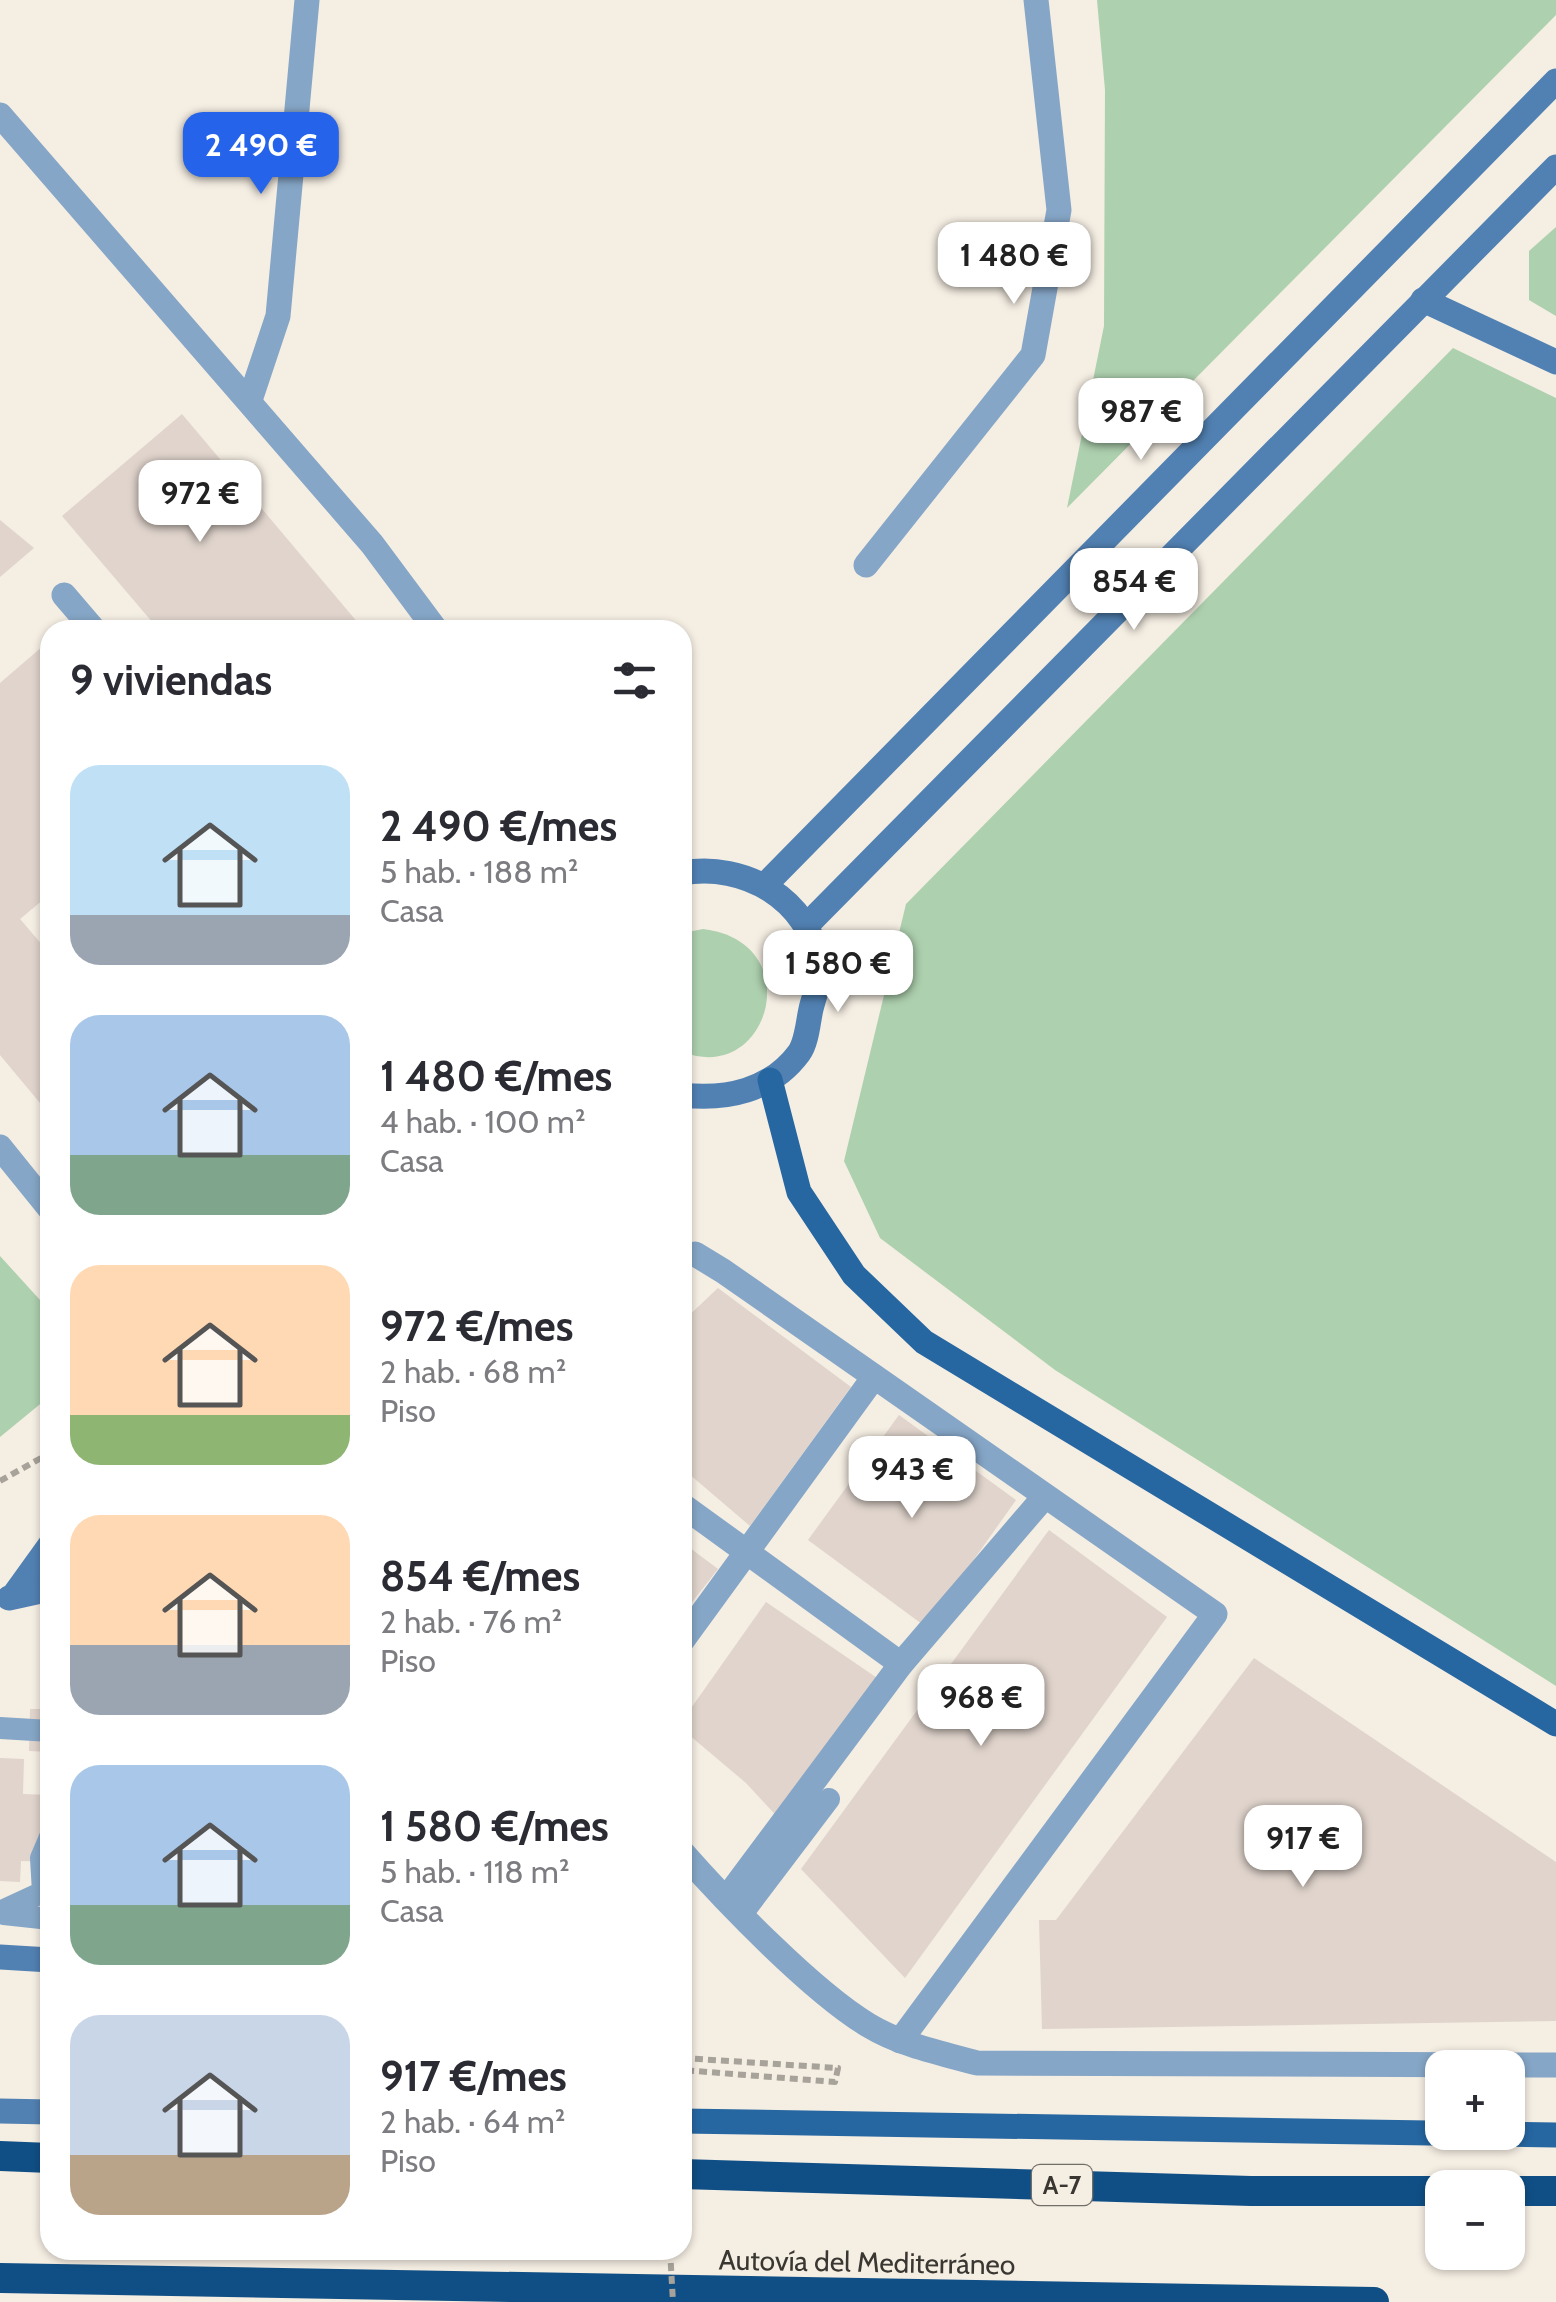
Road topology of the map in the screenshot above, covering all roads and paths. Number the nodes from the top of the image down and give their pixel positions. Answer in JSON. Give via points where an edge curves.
{"nodes":[{"id":1,"x":307,"y":0,"type":"edge"},
{"id":2,"x":1036,"y":0,"type":"edge"},
{"id":3,"x":1556,"y":81,"type":"edge"},
{"id":4,"x":0,"y":115,"type":"edge"},
{"id":5,"x":1556,"y":167,"type":"edge"},
{"id":6,"x":1423,"y":300,"type":"junction"},
{"id":7,"x":1556,"y":362,"type":"edge"},
{"id":8,"x":250,"y":400,"type":"junction"},
{"id":9,"x":372,"y":544,"type":"junction"},
{"id":10,"x":866,"y":565,"type":"dead end"},
{"id":11,"x":64,"y":595,"type":"dead end"},
{"id":12,"x":85,"y":620,"type":"edge"},
{"id":13,"x":429,"y":620,"type":"edge"},
{"id":14,"x":447,"y":620,"type":"edge"},
{"id":15,"x":692,"y":871,"type":"edge"},
{"id":16,"x":765,"y":885,"type":"junction"},
{"id":17,"x":806,"y":926,"type":"junction"},
{"id":18,"x":770,"y":1080,"type":"junction"},
{"id":19,"x":692,"y":1095,"type":"edge"},
{"id":20,"x":0,"y":1147,"type":"edge"},
{"id":21,"x":40,"y":1197,"type":"edge"},
{"id":22,"x":692,"y":1254,"type":"edge"},
{"id":23,"x":874,"y":1377,"type":"junction"},
{"id":24,"x":40,"y":1459,"type":"edge"},
{"id":25,"x":0,"y":1481,"type":"edge"},
{"id":26,"x":1045,"y":1496,"type":"junction"},
{"id":27,"x":692,"y":1511,"type":"edge"},
{"id":28,"x":747,"y":1551,"type":"junction"},
{"id":29,"x":40,"y":1557,"type":"edge"},
{"id":30,"x":40,"y":1591,"type":"edge"},
{"id":31,"x":7,"y":1599,"type":"edge"},
{"id":32,"x":692,"y":1626,"type":"edge"},
{"id":33,"x":901,"y":1664,"type":"junction"},
{"id":34,"x":1556,"y":1724,"type":"edge"},
{"id":35,"x":0,"y":1728,"type":"edge"},
{"id":36,"x":40,"y":1730,"type":"edge"},
{"id":37,"x":829,"y":1799,"type":"dead end"},
{"id":38,"x":692,"y":1862,"type":"edge"},
{"id":39,"x":40,"y":1893,"type":"edge"},
{"id":40,"x":734,"y":1906,"type":"junction"},
{"id":41,"x":0,"y":1913,"type":"edge"},
{"id":42,"x":40,"y":1918,"type":"edge"},
{"id":43,"x":0,"y":1957,"type":"edge"},
{"id":44,"x":40,"y":1959,"type":"edge"},
{"id":45,"x":900,"y":2041,"type":"junction"},
{"id":46,"x":692,"y":2059,"type":"edge"},
{"id":47,"x":1556,"y":2064,"type":"edge"},
{"id":48,"x":692,"y":2071,"type":"edge"},
{"id":49,"x":0,"y":2112,"type":"edge"},
{"id":50,"x":40,"y":2112,"type":"edge"},
{"id":51,"x":692,"y":2121,"type":"edge"},
{"id":52,"x":1556,"y":2135,"type":"edge"},
{"id":53,"x":0,"y":2156,"type":"edge"},
{"id":54,"x":40,"y":2158,"type":"edge"},
{"id":55,"x":692,"y":2174,"type":"edge"},
{"id":56,"x":1425,"y":2191,"type":"edge"},
{"id":57,"x":1525,"y":2191,"type":"edge"},
{"id":58,"x":1556,"y":2191,"type":"edge"},
{"id":59,"x":671,"y":2260,"type":"edge"},
{"id":60,"x":0,"y":2278,"type":"edge"},
{"id":61,"x":770,"y":2298,"type":"edge"},
{"id":62,"x":1164,"y":2300,"type":"edge"},
{"id":63,"x":1208,"y":2300,"type":"edge"},
{"id":64,"x":673,"y":2302,"type":"edge"},
{"id":65,"x":1374,"y":2302,"type":"edge"}],
"edges":[{"from":1,"to":8,"type":"street","via":[[278,316]]},
{"from":2,"to":10,"type":"street","via":[[1059,210],[1033,354]]},
{"from":3,"to":16,"type":"street"},
{"from":4,"to":8,"type":"street"},
{"from":5,"to":6,"type":"street"},
{"from":6,"to":7,"type":"street"},
{"from":6,"to":17,"type":"street"},
{"from":8,"to":9,"type":"street"},
{"from":9,"to":13,"type":"street"},
{"from":9,"to":14,"type":"street"},
{"from":11,"to":12,"type":"street"},
{"from":15,"to":16,"type":"street","via":[[740,874]]},
{"from":16,"to":17,"type":"street"},
{"from":17,"to":18,"type":"street","via":[[821,967],[801,1051]]},
{"from":18,"to":19,"type":"street","via":[[741,1093]]},
{"from":18,"to":34,"type":"main road","via":[[799,1192],[854,1274],[924,1342]]},
{"from":20,"to":21,"type":"street"},
{"from":22,"to":23,"type":"street"},
{"from":23,"to":26,"type":"street"},
{"from":23,"to":28,"type":"street"},
{"from":24,"to":25,"type":"path"},
{"from":26,"to":33,"type":"street"},
{"from":26,"to":45,"type":"street","via":[[1215,1614]]},
{"from":27,"to":28,"type":"street"},
{"from":28,"to":32,"type":"street"},
{"from":28,"to":33,"type":"street"},
{"from":29,"to":31,"type":"street"},
{"from":30,"to":31,"type":"street"},
{"from":33,"to":40,"type":"street"},
{"from":35,"to":36,"type":"lane"},
{"from":37,"to":40,"type":"lane"},
{"from":38,"to":40,"type":"street"},
{"from":39,"to":41,"type":"lane"},
{"from":40,"to":45,"type":"street","via":[[866,2024]]},
{"from":41,"to":42,"type":"lane"},
{"from":43,"to":44,"type":"street"},
{"from":45,"to":47,"type":"street","via":[[977,2063]]},
{"from":46,"to":48,"type":"path","via":[[838,2068],[836,2082]]},
{"from":49,"to":50,"type":"street"},
{"from":51,"to":52,"type":"main road"},
{"from":53,"to":54,"type":"highway"},
{"from":55,"to":56,"type":"highway","number":"A-7"},
{"from":57,"to":58,"type":"highway"},
{"from":59,"to":64,"type":"path","bridge":true},
{"from":60,"to":61,"type":"highway","name":"Autovía del Mediterráneo"},
{"from":61,"to":62,"type":"highway","name":"Autovía del Mediterráneo"},
{"from":62,"to":63,"type":"highway","name":"Autovía del Mediterráneo"},
{"from":63,"to":65,"type":"highway","name":"Autovía del Mediterráneo"}]}
